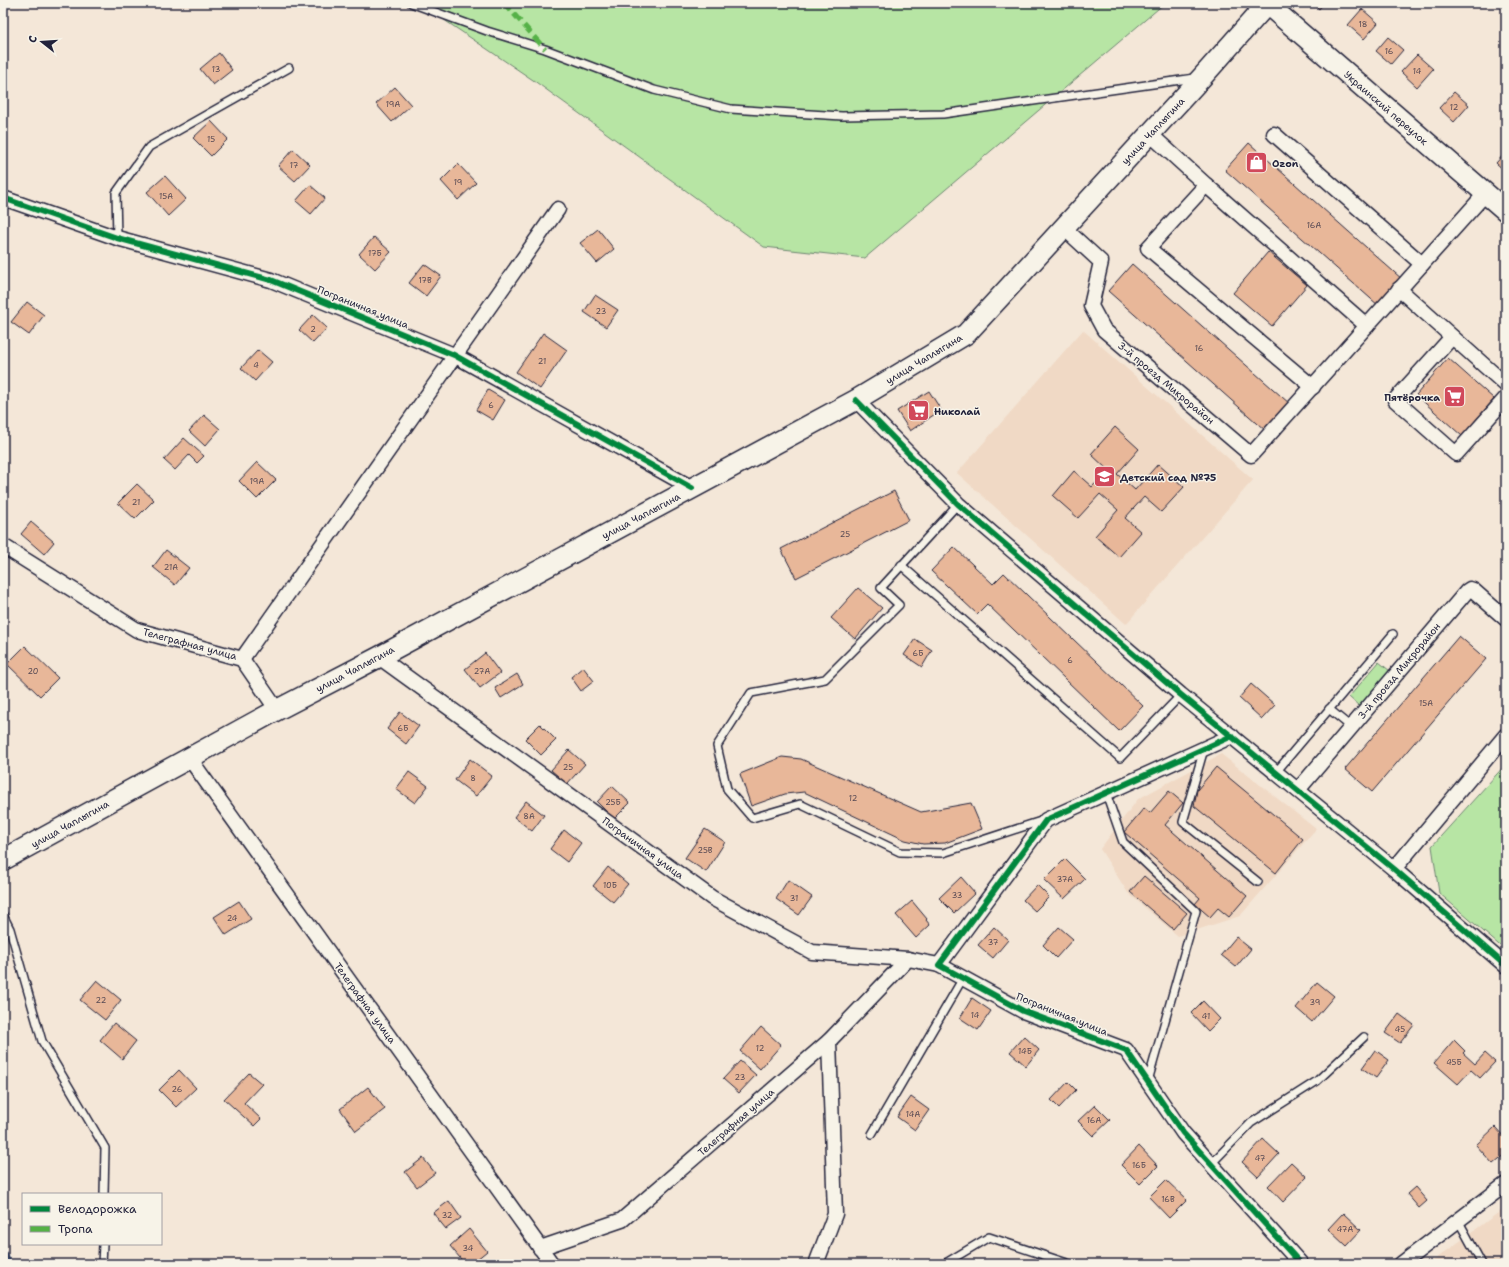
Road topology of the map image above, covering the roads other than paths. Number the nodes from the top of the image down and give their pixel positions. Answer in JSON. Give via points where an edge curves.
{"nodes":[{"id":1,"x":411,"y":3,"type":"edge"},
{"id":2,"x":1267,"y":3,"type":"edge"},
{"id":3,"x":289,"y":68,"type":"dead end"},
{"id":4,"x":1203,"y":76,"type":"junction"},
{"id":5,"x":1150,"y":134,"type":"junction"},
{"id":6,"x":1274,"y":134,"type":"dead end"},
{"id":7,"x":1206,"y":185,"type":"junction"},
{"id":8,"x":1485,"y":194,"type":"junction"},
{"id":9,"x":3,"y":198,"type":"edge"},
{"id":10,"x":558,"y":209,"type":"dead end"},
{"id":11,"x":1506,"y":211,"type":"edge"},
{"id":12,"x":1064,"y":228,"type":"junction"},
{"id":13,"x":117,"y":238,"type":"junction"},
{"id":14,"x":1422,"y":264,"type":"junction"},
{"id":15,"x":1400,"y":289,"type":"junction"},
{"id":16,"x":1366,"y":326,"type":"junction"},
{"id":17,"x":1452,"y":337,"type":"junction"},
{"id":18,"x":454,"y":355,"type":"junction"},
{"id":19,"x":1506,"y":385,"type":"edge"},
{"id":20,"x":1313,"y":386,"type":"junction"},
{"id":21,"x":1506,"y":398,"type":"edge"},
{"id":22,"x":856,"y":400,"type":"junction"},
{"id":23,"x":692,"y":488,"type":"junction"},
{"id":24,"x":958,"y":504,"type":"junction"},
{"id":25,"x":3,"y":546,"type":"edge"},
{"id":26,"x":901,"y":565,"type":"junction"},
{"id":27,"x":1506,"y":619,"type":"edge"},
{"id":28,"x":1393,"y":634,"type":"dead end"},
{"id":29,"x":379,"y":657,"type":"junction"},
{"id":30,"x":242,"y":659,"type":"junction"},
{"id":31,"x":1181,"y":695,"type":"junction"},
{"id":32,"x":1329,"y":709,"type":"junction"},
{"id":33,"x":277,"y":710,"type":"junction"},
{"id":34,"x":1351,"y":727,"type":"junction"},
{"id":35,"x":1506,"y":735,"type":"edge"},
{"id":36,"x":1232,"y":736,"type":"junction"},
{"id":37,"x":1204,"y":749,"type":"junction"},
{"id":38,"x":190,"y":759,"type":"junction"},
{"id":39,"x":1276,"y":772,"type":"junction"},
{"id":40,"x":1298,"y":790,"type":"junction"},
{"id":41,"x":1106,"y":793,"type":"junction"},
{"id":42,"x":1046,"y":820,"type":"junction"},
{"id":43,"x":3,"y":860,"type":"edge"},
{"id":44,"x":1394,"y":869,"type":"junction"},
{"id":45,"x":1258,"y":882,"type":"dead end"},
{"id":46,"x":3,"y":914,"type":"edge"},
{"id":47,"x":908,"y":959,"type":"junction"},
{"id":48,"x":939,"y":965,"type":"junction"},
{"id":49,"x":1506,"y":966,"type":"edge"},
{"id":50,"x":963,"y":978,"type":"junction"},
{"id":51,"x":1364,"y":1037,"type":"dead end"},
{"id":52,"x":830,"y":1041,"type":"junction"},
{"id":53,"x":1148,"y":1081,"type":"junction"},
{"id":54,"x":872,"y":1134,"type":"dead end"},
{"id":55,"x":1211,"y":1164,"type":"junction"},
{"id":56,"x":1506,"y":1184,"type":"edge"},
{"id":57,"x":104,"y":1193,"type":"edge"},
{"id":58,"x":1458,"y":1220,"type":"junction"},
{"id":59,"x":103,"y":1245,"type":"edge"},
{"id":60,"x":540,"y":1248,"type":"junction"},
{"id":61,"x":102,"y":1264,"type":"edge"},
{"id":62,"x":552,"y":1264,"type":"edge"},
{"id":63,"x":816,"y":1264,"type":"edge"},
{"id":64,"x":944,"y":1264,"type":"edge"},
{"id":65,"x":1070,"y":1264,"type":"edge"},
{"id":66,"x":1301,"y":1264,"type":"edge"},
{"id":67,"x":1401,"y":1264,"type":"edge"},
{"id":68,"x":1482,"y":1264,"type":"edge"}],
"edges":[{"from":1,"to":4,"type":"lane","via":[[654,90],[731,109],[842,116],[943,114]]},
{"from":2,"to":4,"type":"main road","name":"улица Чаплыгина"},
{"from":2,"to":8,"type":"main road","name":"Украинский переулок"},
{"from":3,"to":13,"type":"lane","via":[[149,147],[116,193]]},
{"from":4,"to":5,"type":"main road","name":"улица Чаплыгина"},
{"from":5,"to":7,"type":"street"},
{"from":5,"to":12,"type":"main road","name":"улица Чаплыгина"},
{"from":6,"to":14,"type":"street"},
{"from":7,"to":16,"type":"street"},
{"from":7,"to":20,"type":"street","via":[[1148,248]]},
{"from":8,"to":11,"type":"main road","name":"Украинский переулок"},
{"from":8,"to":14,"type":"street","name":"3-й проезд Микрорайон"},
{"from":9,"to":13,"type":"street","name":"Пограничная улица"},
{"from":10,"to":18,"type":"street"},
{"from":12,"to":20,"type":"street","name":"3-й проезд Микрорайон","via":[[1101,262],[1091,306],[1104,330],[1250,455]]},
{"from":12,"to":22,"type":"main road","name":"улица Чаплыгина","via":[[966,334]]},
{"from":13,"to":18,"type":"street","name":"Пограничная улица","via":[[271,280]]},
{"from":14,"to":15,"type":"street","name":"3-й проезд Микрорайон"},
{"from":15,"to":16,"type":"street","name":"3-й проезд Микрорайон"},
{"from":15,"to":17,"type":"street"},
{"from":16,"to":20,"type":"street","name":"3-й проезд Микрорайон"},
{"from":17,"to":19,"type":"street"},
{"from":17,"to":21,"type":"street","via":[[1395,400],[1456,454]]},
{"from":18,"to":23,"type":"street","name":"Пограничная улица"},
{"from":18,"to":30,"type":"street"},
{"from":22,"to":23,"type":"main road","name":"улица Чаплыгина"},
{"from":22,"to":24,"type":"street"},
{"from":23,"to":29,"type":"main road","name":"улица Чаплыгина"},
{"from":24,"to":26,"type":"lane"},
{"from":24,"to":31,"type":"street"},
{"from":25,"to":30,"type":"street","name":"Телеграфная улица","via":[[137,630]]},
{"from":26,"to":31,"type":"lane","via":[[1120,758]]},
{"from":26,"to":42,"type":"lane","via":[[881,588],[899,605],[825,679],[751,693],[717,746],[727,789],[752,818],[800,804],[900,852],[944,853]]},
{"from":27,"to":34,"type":"street","name":"3-й проезд Микрорайон","via":[[1473,590],[1467,591]]},
{"from":28,"to":32,"type":"lane"},
{"from":29,"to":33,"type":"main road","name":"улица Чаплыгина"},
{"from":29,"to":47,"type":"street","name":"Пограничная улица","via":[[712,898],[812,952]]},
{"from":30,"to":33,"type":"street","name":"Телеграфная улица"},
{"from":31,"to":36,"type":"street"},
{"from":32,"to":34,"type":"lane"},
{"from":32,"to":39,"type":"lane"},
{"from":33,"to":38,"type":"main road","name":"улица Чаплыгина"},
{"from":34,"to":40,"type":"street","name":"3-й проезд Микрорайон"},
{"from":35,"to":44,"type":"street"},
{"from":36,"to":37,"type":"street"},
{"from":36,"to":39,"type":"street"},
{"from":37,"to":41,"type":"street"},
{"from":37,"to":45,"type":"lane","via":[[1183,822]]},
{"from":38,"to":43,"type":"main road","name":"улица Чаплыгина"},
{"from":38,"to":60,"type":"street","name":"Телеграфная улица"},
{"from":39,"to":40,"type":"street"},
{"from":40,"to":44,"type":"street"},
{"from":41,"to":42,"type":"street"},
{"from":41,"to":53,"type":"lane","via":[[1123,842],[1196,911]]},
{"from":42,"to":48,"type":"street"},
{"from":44,"to":49,"type":"street"},
{"from":46,"to":57,"type":"lane","via":[[10,929],[42,1041],[105,1148]]},
{"from":47,"to":48,"type":"street","name":"Пограничная улица"},
{"from":47,"to":52,"type":"street","name":"Телеграфная улица"},
{"from":48,"to":50,"type":"street","name":"Пограничная улица"},
{"from":50,"to":53,"type":"street","name":"Пограничная улица","via":[[1023,1011],[1126,1050]]},
{"from":50,"to":54,"type":"lane"},
{"from":51,"to":55,"type":"lane","via":[[1317,1081],[1251,1123]]},
{"from":52,"to":60,"type":"street","name":"Телеграфная улица","via":[[622,1220]]},
{"from":52,"to":63,"type":"street","via":[[835,1214]]},
{"from":53,"to":55,"type":"street","name":"Пограничная улица","via":[[1183,1133]]},
{"from":55,"to":66,"type":"street","name":"Пограничная улица"},
{"from":56,"to":58,"type":"street"},
{"from":58,"to":67,"type":"street"},
{"from":58,"to":68,"type":"lane"},
{"from":59,"to":61,"type":"lane"},
{"from":60,"to":62,"type":"street","name":"Телеграфная улица"},
{"from":64,"to":65,"type":"lane","via":[[990,1237]]}]}
